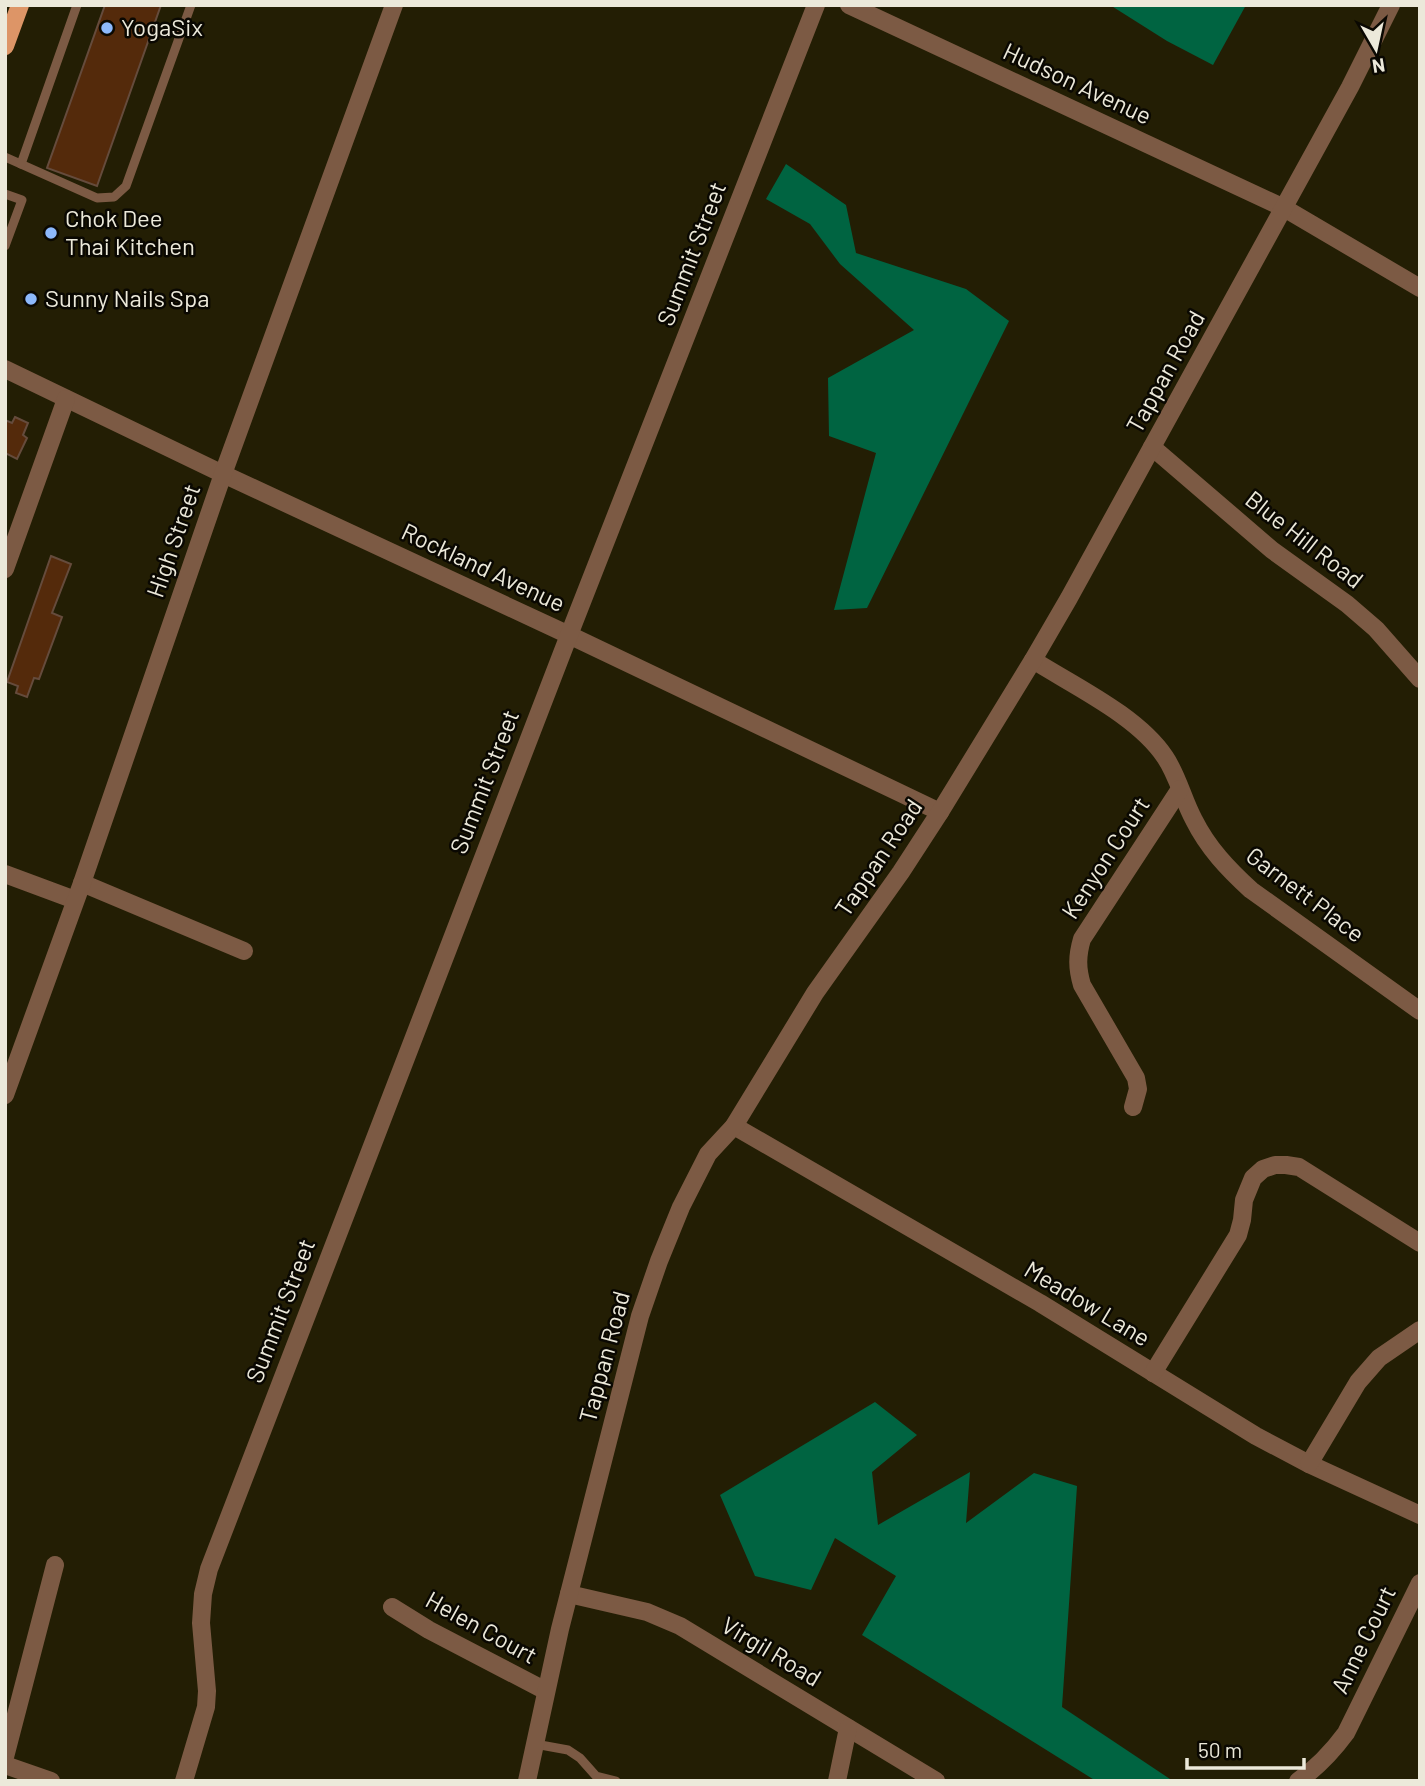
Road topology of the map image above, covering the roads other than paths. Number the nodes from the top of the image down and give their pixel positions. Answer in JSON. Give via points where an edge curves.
{"nodes":[{"id":1,"x":20,"y":5,"type":"edge"},
{"id":2,"x":76,"y":5,"type":"edge"},
{"id":3,"x":191,"y":5,"type":"edge"},
{"id":4,"x":394,"y":5,"type":"edge"},
{"id":5,"x":816,"y":5,"type":"edge"},
{"id":6,"x":849,"y":5,"type":"edge"},
{"id":7,"x":1391,"y":5,"type":"edge"},
{"id":8,"x":5,"y":46,"type":"edge"},
{"id":9,"x":5,"y":157,"type":"edge"},
{"id":10,"x":21,"y":164,"type":"junction"},
{"id":11,"x":5,"y":194,"type":"edge"},
{"id":12,"x":1284,"y":208,"type":"junction"},
{"id":13,"x":5,"y":246,"type":"edge"},
{"id":14,"x":1420,"y":288,"type":"edge"},
{"id":15,"x":5,"y":369,"type":"edge"},
{"id":16,"x":66,"y":399,"type":"junction"},
{"id":17,"x":1152,"y":447,"type":"junction"},
{"id":18,"x":223,"y":474,"type":"junction"},
{"id":19,"x":5,"y":569,"type":"edge"},
{"id":20,"x":569,"y":635,"type":"junction"},
{"id":21,"x":1033,"y":660,"type":"junction"},
{"id":22,"x":1420,"y":679,"type":"edge"},
{"id":23,"x":1180,"y":789,"type":"junction"},
{"id":24,"x":940,"y":812,"type":"junction"},
{"id":25,"x":5,"y":874,"type":"edge"},
{"id":26,"x":78,"y":892,"type":"junction"},
{"id":27,"x":244,"y":951,"type":"dead end"},
{"id":28,"x":1420,"y":1011,"type":"edge"},
{"id":29,"x":5,"y":1095,"type":"edge"},
{"id":30,"x":1133,"y":1107,"type":"dead end"},
{"id":31,"x":734,"y":1126,"type":"junction"},
{"id":32,"x":1420,"y":1243,"type":"edge"},
{"id":33,"x":1420,"y":1330,"type":"edge"},
{"id":34,"x":1153,"y":1373,"type":"junction"},
{"id":35,"x":1309,"y":1464,"type":"junction"},
{"id":36,"x":1420,"y":1515,"type":"edge"},
{"id":37,"x":55,"y":1565,"type":"dead end"},
{"id":38,"x":1420,"y":1583,"type":"edge"},
{"id":39,"x":569,"y":1594,"type":"junction"},
{"id":40,"x":392,"y":1607,"type":"dead end"},
{"id":41,"x":546,"y":1692,"type":"junction"},
{"id":42,"x":848,"y":1728,"type":"junction"},
{"id":43,"x":535,"y":1744,"type":"junction"},
{"id":44,"x":5,"y":1757,"type":"edge"},
{"id":45,"x":5,"y":1765,"type":"edge"},
{"id":46,"x":51,"y":1781,"type":"edge"},
{"id":47,"x":184,"y":1781,"type":"edge"},
{"id":48,"x":527,"y":1781,"type":"edge"},
{"id":49,"x":616,"y":1781,"type":"edge"},
{"id":50,"x":837,"y":1781,"type":"edge"},
{"id":51,"x":936,"y":1781,"type":"edge"},
{"id":52,"x":1298,"y":1781,"type":"edge"}],
"edges":[{"from":1,"to":8,"type":"main road"},
{"from":2,"to":10,"type":"lane"},
{"from":3,"to":10,"type":"lane","via":[[126,186],[114,197],[97,198]]},
{"from":4,"to":18,"type":"street","name":"High Street"},
{"from":5,"to":20,"type":"street","name":"Summit Street"},
{"from":6,"to":12,"type":"street","name":"Hudson Avenue"},
{"from":7,"to":12,"type":"street","name":"Tappan Road"},
{"from":9,"to":10,"type":"lane"},
{"from":11,"to":13,"type":"lane","via":[[22,200]]},
{"from":12,"to":14,"type":"street","name":"Hudson Avenue"},
{"from":12,"to":17,"type":"street","name":"Tappan Road"},
{"from":15,"to":16,"type":"street","name":"Rockland Avenue"},
{"from":16,"to":18,"type":"street","name":"Rockland Avenue"},
{"from":16,"to":19,"type":"street"},
{"from":17,"to":21,"type":"street","name":"Tappan Road"},
{"from":17,"to":22,"type":"street","name":"Blue Hill Road","via":[[1272,550],[1376,629]]},
{"from":18,"to":20,"type":"street","name":"Rockland Avenue"},
{"from":18,"to":26,"type":"street","name":"High Street"},
{"from":20,"to":24,"type":"street","name":"Rockland Avenue"},
{"from":20,"to":47,"type":"street","name":"Summit Street","via":[[206,1579],[201,1623],[206,1707]]},
{"from":21,"to":23,"type":"street","name":"Garnett Place","via":[[1132,722],[1165,757]]},
{"from":21,"to":24,"type":"street","name":"Tappan Road"},
{"from":23,"to":28,"type":"street","name":"Garnett Place","via":[[1209,845],[1251,890]]},
{"from":23,"to":30,"type":"street","name":"Kenyon Court","via":[[1082,939],[1078,954],[1082,985],[1136,1078]]},
{"from":24,"to":31,"type":"street","name":"Tappan Road","via":[[815,993]]},
{"from":25,"to":26,"type":"street"},
{"from":26,"to":27,"type":"street"},
{"from":26,"to":29,"type":"street","name":"High Street"},
{"from":31,"to":34,"type":"street","name":"Meadow Lane"},
{"from":31,"to":39,"type":"street","name":"Tappan Road","via":[[708,1154],[659,1261],[640,1317]]},
{"from":32,"to":34,"type":"street","via":[[1299,1167],[1286,1164],[1264,1170],[1247,1188],[1242,1220],[1229,1252]]},
{"from":33,"to":35,"type":"street","via":[[1379,1358],[1358,1382]]},
{"from":34,"to":35,"type":"street","name":"Meadow Lane"},
{"from":35,"to":36,"type":"street","name":"Meadow Lane"},
{"from":37,"to":44,"type":"street"},
{"from":38,"to":52,"type":"street","name":"Anne Court","via":[[1346,1733],[1333,1751]]},
{"from":39,"to":41,"type":"street","name":"Tappan Road"},
{"from":39,"to":42,"type":"street","name":"Virgil Road","via":[[672,1622]]},
{"from":40,"to":41,"type":"street","name":"Helen Court"},
{"from":41,"to":43,"type":"street","name":"Tappan Road"},
{"from":42,"to":50,"type":"street"},
{"from":42,"to":51,"type":"street","name":"Virgil Road"},
{"from":43,"to":48,"type":"street","name":"Tappan Road"},
{"from":43,"to":49,"type":"lane","via":[[568,1750],[596,1776]]},
{"from":45,"to":46,"type":"street"}]}
